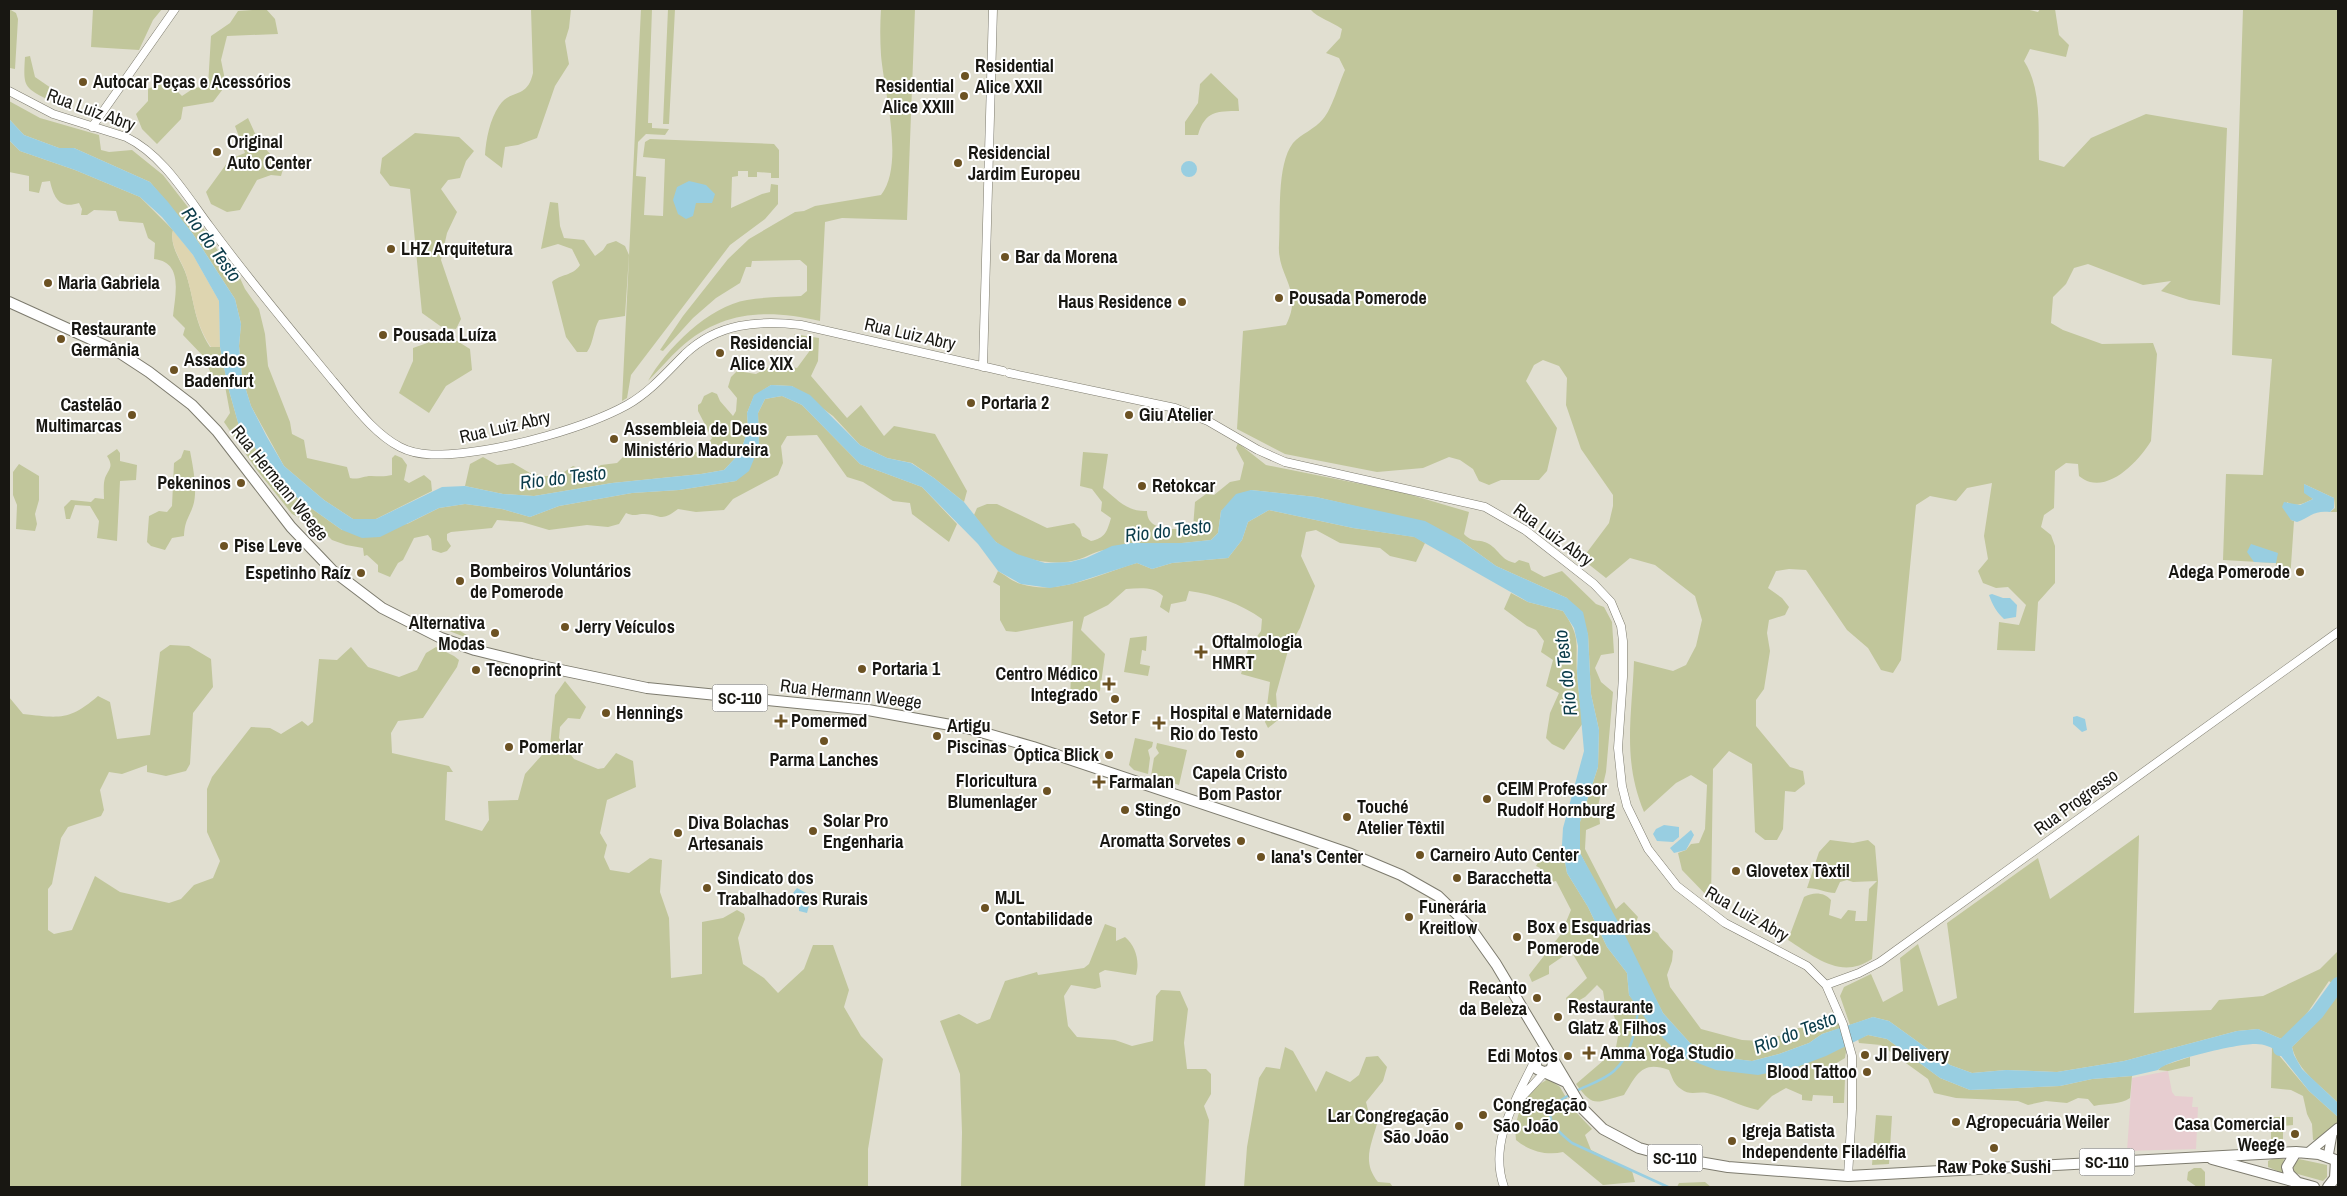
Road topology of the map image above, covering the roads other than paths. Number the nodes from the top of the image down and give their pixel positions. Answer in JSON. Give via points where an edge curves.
{"nodes":[{"id":1,"x":174,"y":9,"type":"edge"},
{"id":2,"x":993,"y":9,"type":"edge"},
{"id":3,"x":9,"y":91,"type":"edge"},
{"id":4,"x":92,"y":127,"type":"junction"},
{"id":5,"x":9,"y":302,"type":"edge"},
{"id":6,"x":983,"y":367,"type":"junction"},
{"id":7,"x":2338,"y":632,"type":"edge"},
{"id":8,"x":1826,"y":985,"type":"junction"},
{"id":9,"x":1538,"y":1034,"type":"junction"},
{"id":10,"x":1536,"y":1058,"type":"junction"},
{"id":11,"x":1553,"y":1058,"type":"junction"},
{"id":12,"x":1545,"y":1072,"type":"junction"},
{"id":13,"x":1570,"y":1089,"type":"junction"},
{"id":14,"x":1512,"y":1109,"type":"junction"},
{"id":15,"x":2335,"y":1131,"type":"edge"},
{"id":16,"x":2296,"y":1152,"type":"junction"},
{"id":17,"x":2309,"y":1152,"type":"junction"},
{"id":18,"x":2202,"y":1157,"type":"junction"},
{"id":19,"x":2334,"y":1159,"type":"edge"},
{"id":20,"x":1848,"y":1176,"type":"junction"},
{"id":21,"x":2297,"y":1183,"type":"junction"},
{"id":22,"x":1504,"y":1187,"type":"edge"},
{"id":23,"x":2314,"y":1187,"type":"edge"},
{"id":24,"x":2328,"y":1187,"type":"edge"}],
"edges":[{"from":1,"to":4,"type":"street"},
{"from":2,"to":6,"type":"street"},
{"from":3,"to":4,"type":"street","name":"Rua Luiz Abry","via":[[52,114]]},
{"from":4,"to":6,"type":"street","name":"Rua Luiz Abry","via":[[135,142],[158,161],[262,296],[346,396],[388,439],[408,451],[441,454],[492,449],[591,421],[640,397],[702,340],[734,326],[801,325]]},
{"from":5,"to":9,"type":"main road","name":"Rua Hermann Weege","number":"SC-110","via":[[117,351],[192,405],[213,426],[276,510],[320,558],[366,598],[414,626],[461,646],[647,688],[868,710],[967,728],[1033,747],[1351,854],[1421,885],[1455,911],[1487,950]]},
{"from":6,"to":8,"type":"street","name":"Rua Luiz Abry","via":[[1175,408],[1208,421],[1285,462],[1485,507],[1525,530],[1594,584],[1618,615],[1624,653],[1619,768],[1627,806],[1656,861],[1676,886],[1708,911],[1795,958]]},
{"from":7,"to":8,"type":"street","name":"Rua Progresso","via":[[1880,962],[1859,974]]},
{"from":8,"to":20,"type":"street","via":[[1850,1045],[1853,1070]]},
{"from":9,"to":10,"type":"main road"},
{"from":9,"to":11,"type":"main road","name":"Rua Hermann Weege","number":"SC-110"},
{"from":10,"to":11,"type":"main road","via":[[1545,1053]]},
{"from":10,"to":12,"type":"main road","via":[[1537,1069]]},
{"from":10,"to":14,"type":"street"},
{"from":11,"to":12,"type":"main road","via":[[1553,1067]]},
{"from":11,"to":13,"type":"main road","name":"Rua Hermann Weege","number":"SC-110"},
{"from":12,"to":13,"type":"main road","number":"SC-110"},
{"from":12,"to":14,"type":"street"},
{"from":13,"to":20,"type":"main road","number":"SC-110","via":[[1587,1114],[1610,1134],[1639,1148],[1728,1167]]},
{"from":14,"to":22,"type":"street","via":[[1498,1153]]},
{"from":15,"to":17,"type":"main road"},
{"from":15,"to":19,"type":"main road"},
{"from":16,"to":17,"type":"main road","number":"SC-110"},
{"from":16,"to":18,"type":"main road","number":"SC-110"},
{"from":16,"to":21,"type":"main road","via":[[2287,1167]]},
{"from":17,"to":19,"type":"main road","number":"SC-110"},
{"from":18,"to":20,"type":"main road","number":"SC-110"},
{"from":18,"to":21,"type":"main road","number":"SC-110"},
{"from":19,"to":24,"type":"main road","via":[[2335,1178]]},
{"from":21,"to":23,"type":"main road","number":"SC-110"}]}
